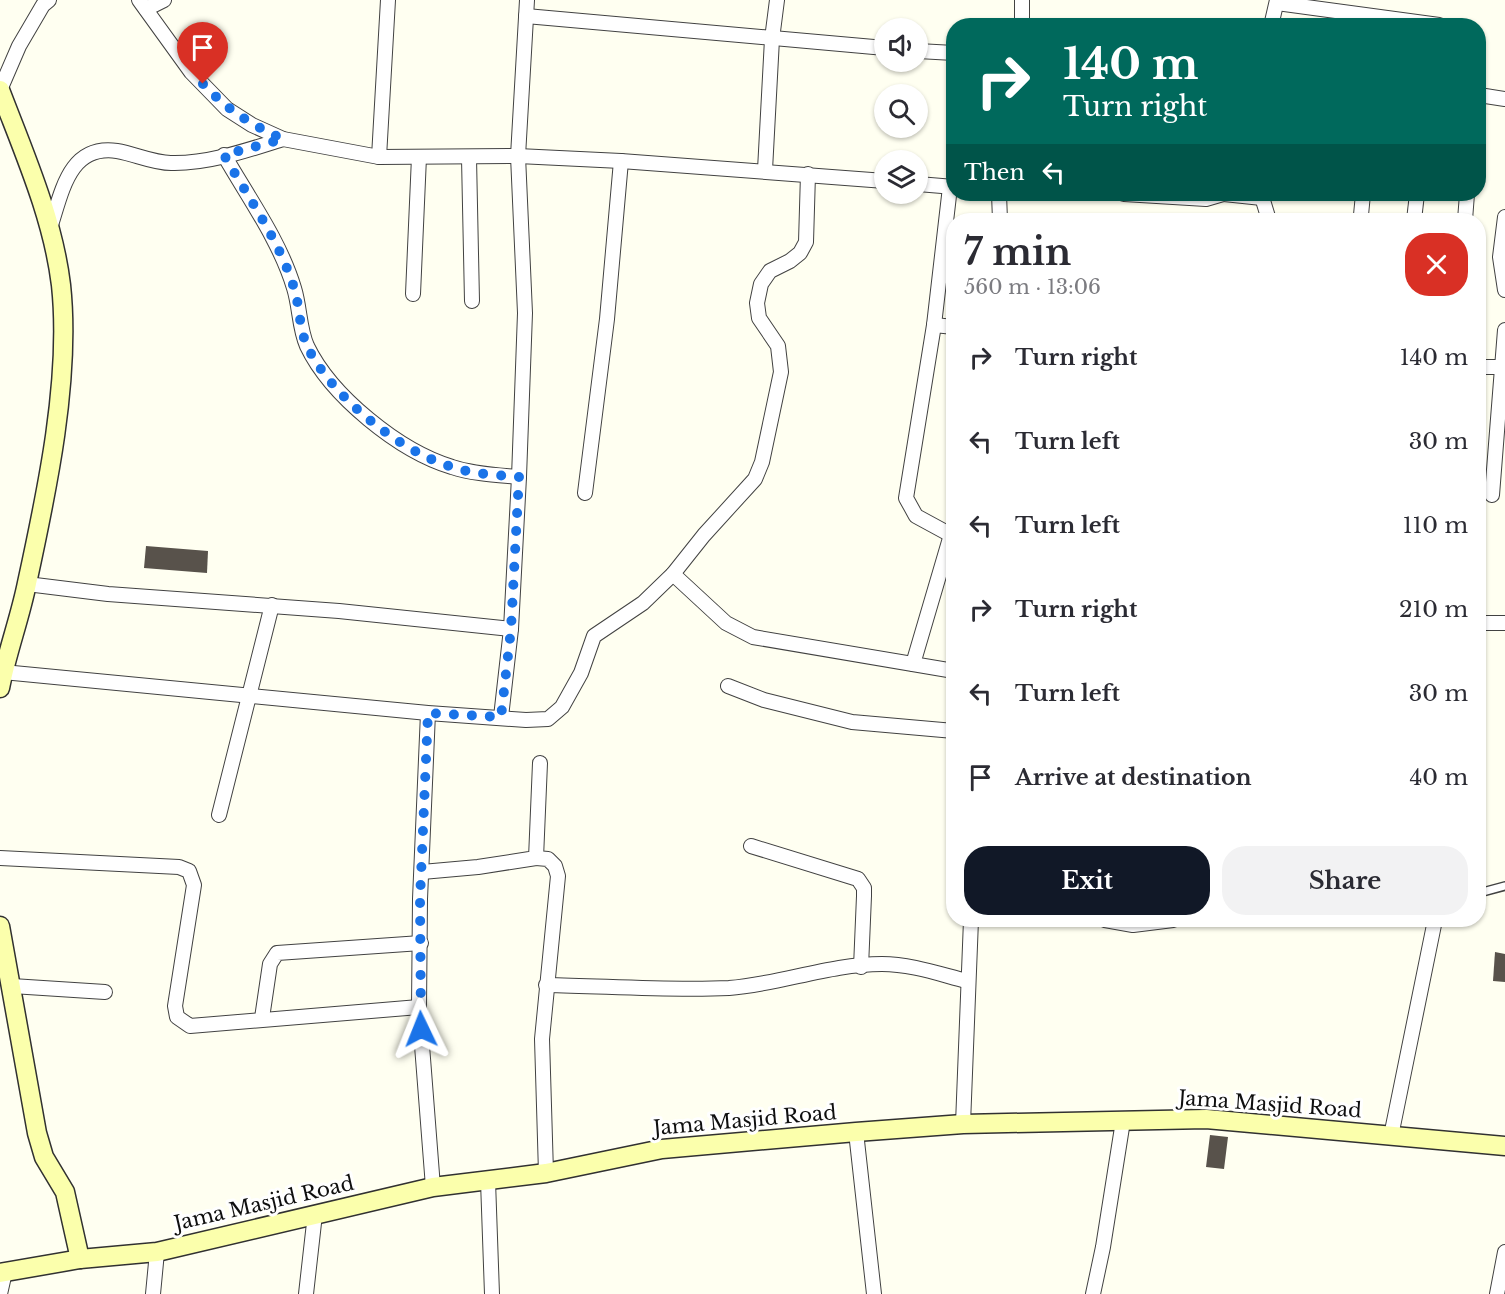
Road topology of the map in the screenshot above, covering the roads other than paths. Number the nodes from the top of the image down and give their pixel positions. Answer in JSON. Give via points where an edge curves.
{"nodes":[{"id":1,"x":49,"y":0,"type":"edge"},
{"id":2,"x":164,"y":0,"type":"edge"},
{"id":3,"x":388,"y":0,"type":"edge"},
{"id":4,"x":527,"y":0,"type":"edge"},
{"id":5,"x":777,"y":0,"type":"edge"},
{"id":6,"x":1022,"y":0,"type":"edge"},
{"id":7,"x":1277,"y":2,"type":"edge"},
{"id":8,"x":142,"y":5,"type":"edge"},
{"id":9,"x":526,"y":16,"type":"junction"},
{"id":10,"x":1022,"y":18,"type":"edge"},
{"id":11,"x":1273,"y":18,"type":"edge"},
{"id":12,"x":1390,"y":18,"type":"edge"},
{"id":13,"x":772,"y":39,"type":"junction"},
{"id":14,"x":874,"y":47,"type":"edge"},
{"id":15,"x":928,"y":52,"type":"edge"},
{"id":16,"x":946,"y":53,"type":"edge"},
{"id":17,"x":0,"y":90,"type":"edge"},
{"id":18,"x":1486,"y":96,"type":"edge"},
{"id":19,"x":1505,"y":99,"type":"edge"},
{"id":20,"x":283,"y":139,"type":"junction"},
{"id":21,"x":224,"y":155,"type":"junction"},
{"id":22,"x":518,"y":156,"type":"junction"},
{"id":23,"x":379,"y":157,"type":"junction"},
{"id":24,"x":419,"y":157,"type":"junction"},
{"id":25,"x":469,"y":158,"type":"junction"},
{"id":26,"x":621,"y":161,"type":"junction"},
{"id":27,"x":765,"y":170,"type":"junction"},
{"id":28,"x":808,"y":174,"type":"junction"},
{"id":29,"x":874,"y":180,"type":"edge"},
{"id":30,"x":928,"y":185,"type":"edge"},
{"id":31,"x":946,"y":186,"type":"edge"},
{"id":32,"x":1505,"y":217,"type":"edge"},
{"id":33,"x":50,"y":228,"type":"junction"},
{"id":34,"x":946,"y":233,"type":"edge"},
{"id":35,"x":1505,"y":290,"type":"edge"},
{"id":36,"x":413,"y":294,"type":"dead end"},
{"id":37,"x":472,"y":301,"type":"dead end"},
{"id":38,"x":934,"y":325,"type":"junction"},
{"id":39,"x":946,"y":326,"type":"edge"},
{"id":40,"x":1505,"y":330,"type":"edge"},
{"id":41,"x":1486,"y":367,"type":"edge"},
{"id":42,"x":1503,"y":367,"type":"edge"},
{"id":43,"x":1501,"y":439,"type":"edge"},
{"id":44,"x":519,"y":477,"type":"junction"},
{"id":45,"x":585,"y":493,"type":"dead end"},
{"id":46,"x":1492,"y":495,"type":"dead end"},
{"id":47,"x":946,"y":527,"type":"edge"},
{"id":48,"x":946,"y":553,"type":"edge"},
{"id":49,"x":673,"y":574,"type":"junction"},
{"id":50,"x":27,"y":585,"type":"junction"},
{"id":51,"x":272,"y":605,"type":"junction"},
{"id":52,"x":1486,"y":623,"type":"edge"},
{"id":53,"x":1505,"y":623,"type":"edge"},
{"id":54,"x":511,"y":629,"type":"junction"},
{"id":55,"x":5,"y":640,"type":"edge"},
{"id":56,"x":913,"y":664,"type":"junction"},
{"id":57,"x":946,"y":669,"type":"edge"},
{"id":58,"x":2,"y":680,"type":"edge"},
{"id":59,"x":728,"y":686,"type":"dead end"},
{"id":60,"x":251,"y":695,"type":"junction"},
{"id":61,"x":428,"y":713,"type":"junction"},
{"id":62,"x":501,"y":717,"type":"junction"},
{"id":63,"x":946,"y":730,"type":"edge"},
{"id":64,"x":540,"y":764,"type":"dead end"},
{"id":65,"x":219,"y":815,"type":"dead end"},
{"id":66,"x":751,"y":846,"type":"dead end"},
{"id":67,"x":0,"y":858,"type":"edge"},
{"id":68,"x":536,"y":858,"type":"junction"},
{"id":69,"x":422,"y":872,"type":"junction"},
{"id":70,"x":1505,"y":886,"type":"edge"},
{"id":71,"x":1486,"y":891,"type":"edge"},
{"id":72,"x":0,"y":926,"type":"edge"},
{"id":73,"x":971,"y":927,"type":"edge"},
{"id":74,"x":1434,"y":927,"type":"edge"},
{"id":75,"x":421,"y":943,"type":"junction"},
{"id":76,"x":861,"y":967,"type":"junction"},
{"id":77,"x":967,"y":981,"type":"junction"},
{"id":78,"x":546,"y":985,"type":"junction"},
{"id":79,"x":12,"y":986,"type":"junction"},
{"id":80,"x":105,"y":992,"type":"dead end"},
{"id":81,"x":419,"y":1007,"type":"junction"},
{"id":82,"x":262,"y":1018,"type":"junction"},
{"id":83,"x":1123,"y":1120,"type":"junction"},
{"id":84,"x":963,"y":1124,"type":"junction"},
{"id":85,"x":856,"y":1132,"type":"junction"},
{"id":86,"x":1391,"y":1136,"type":"junction"},
{"id":87,"x":1505,"y":1146,"type":"edge"},
{"id":88,"x":546,"y":1173,"type":"junction"},
{"id":89,"x":488,"y":1181,"type":"junction"},
{"id":90,"x":433,"y":1187,"type":"junction"},
{"id":91,"x":315,"y":1214,"type":"junction"},
{"id":92,"x":157,"y":1252,"type":"junction"},
{"id":93,"x":1505,"y":1252,"type":"edge"},
{"id":94,"x":80,"y":1259,"type":"junction"},
{"id":95,"x":3,"y":1272,"type":"edge"},
{"id":96,"x":0,"y":1294,"type":"edge"},
{"id":97,"x":153,"y":1294,"type":"edge"},
{"id":98,"x":306,"y":1294,"type":"edge"},
{"id":99,"x":492,"y":1294,"type":"edge"},
{"id":100,"x":874,"y":1294,"type":"edge"},
{"id":101,"x":1093,"y":1294,"type":"edge"},
{"id":102,"x":1497,"y":1294,"type":"edge"}],
"edges":[{"from":1,"to":17,"type":"street","via":[[19,46]]},
{"from":2,"to":8,"type":"street"},
{"from":3,"to":23,"type":"street"},
{"from":4,"to":9,"type":"street"},
{"from":5,"to":13,"type":"street"},
{"from":6,"to":10,"type":"street"},
{"from":7,"to":11,"type":"street"},
{"from":7,"to":12,"type":"street"},
{"from":8,"to":20,"type":"street","via":[[191,72],[227,109]]},
{"from":9,"to":13,"type":"street"},
{"from":9,"to":22,"type":"street"},
{"from":13,"to":14,"type":"street"},
{"from":13,"to":27,"type":"street"},
{"from":15,"to":16,"type":"street"},
{"from":17,"to":33,"type":"street"},
{"from":18,"to":19,"type":"street"},
{"from":20,"to":21,"type":"street"},
{"from":20,"to":23,"type":"street"},
{"from":21,"to":33,"type":"street","via":[[170,164],[99,150],[83,157],[68,173]]},
{"from":21,"to":44,"type":"street","via":[[277,248],[294,289],[307,346],[328,379],[366,416],[408,448],[449,467]]},
{"from":22,"to":25,"type":"street"},
{"from":22,"to":26,"type":"street"},
{"from":22,"to":44,"type":"street","via":[[525,313]]},
{"from":23,"to":24,"type":"street"},
{"from":24,"to":25,"type":"street"},
{"from":24,"to":36,"type":"street"},
{"from":25,"to":37,"type":"street"},
{"from":26,"to":27,"type":"street"},
{"from":26,"to":45,"type":"street","via":[[607,319]]},
{"from":27,"to":28,"type":"street"},
{"from":28,"to":29,"type":"street"},
{"from":28,"to":49,"type":"street","via":[[806,242],[790,261],[770,270],[761,284],[757,303],[759,318],[778,346],[781,358],[762,462],[755,480]]},
{"from":30,"to":31,"type":"street"},
{"from":32,"to":35,"type":"street","via":[[1500,257]]},
{"from":33,"to":50,"type":"street","via":[[61,284],[64,335],[59,398]]},
{"from":34,"to":38,"type":"street"},
{"from":38,"to":39,"type":"street"},
{"from":38,"to":47,"type":"street","via":[[906,498],[916,516]]},
{"from":40,"to":42,"type":"street"},
{"from":41,"to":42,"type":"street"},
{"from":42,"to":43,"type":"street"},
{"from":43,"to":46,"type":"street"},
{"from":44,"to":54,"type":"street"},
{"from":48,"to":56,"type":"street"},
{"from":49,"to":56,"type":"street","via":[[726,623],[753,637]]},
{"from":49,"to":62,"type":"street","via":[[643,603],[594,636],[581,673],[562,707],[548,718]]},
{"from":50,"to":51,"type":"street"},
{"from":50,"to":55,"type":"street"},
{"from":51,"to":54,"type":"street"},
{"from":51,"to":60,"type":"street"},
{"from":52,"to":53,"type":"street"},
{"from":54,"to":62,"type":"street"},
{"from":55,"to":58,"type":"street"},
{"from":56,"to":57,"type":"street"},
{"from":58,"to":60,"type":"street"},
{"from":59,"to":63,"type":"street","via":[[764,700],[852,722]]},
{"from":60,"to":61,"type":"street"},
{"from":60,"to":65,"type":"street"},
{"from":61,"to":62,"type":"street"},
{"from":61,"to":69,"type":"street"},
{"from":64,"to":68,"type":"street"},
{"from":66,"to":76,"type":"street","via":[[858,879],[864,888]]},
{"from":67,"to":82,"type":"street","via":[[180,867],[189,871],[194,885],[175,1006],[177,1017],[190,1026]]},
{"from":68,"to":69,"type":"street"},
{"from":68,"to":78,"type":"street","via":[[548,859],[558,876]]},
{"from":69,"to":75,"type":"street"},
{"from":70,"to":71,"type":"lane"},
{"from":72,"to":79,"type":"street"},
{"from":73,"to":77,"type":"street"},
{"from":74,"to":86,"type":"street"},
{"from":75,"to":81,"type":"street"},
{"from":75,"to":82,"type":"street","via":[[277,953],[270,964]]},
{"from":76,"to":77,"type":"street","via":[[908,966]]},
{"from":76,"to":78,"type":"street","via":[[728,988]]},
{"from":77,"to":84,"type":"street"},
{"from":78,"to":88,"type":"street","via":[[542,1039]]},
{"from":79,"to":80,"type":"street"},
{"from":79,"to":94,"type":"street","via":[[37,1133],[44,1157],[65,1192]]},
{"from":81,"to":82,"type":"street"},
{"from":81,"to":90,"type":"street"},
{"from":83,"to":84,"type":"street","name":"Jama Masjid Road"},
{"from":83,"to":86,"type":"street","name":"Jama Masjid Road","via":[[1206,1119]]},
{"from":83,"to":101,"type":"street"},
{"from":84,"to":85,"type":"street","name":"Jama Masjid Road"},
{"from":85,"to":88,"type":"street","name":"Jama Masjid Road","via":[[662,1149]]},
{"from":85,"to":100,"type":"street"},
{"from":86,"to":87,"type":"street","name":"Jama Masjid Road"},
{"from":88,"to":89,"type":"street","name":"Jama Masjid Road"},
{"from":89,"to":90,"type":"street","name":"Jama Masjid Road"},
{"from":89,"to":99,"type":"street"},
{"from":90,"to":91,"type":"street","name":"Jama Masjid Road"},
{"from":91,"to":92,"type":"street","name":"Jama Masjid Road"},
{"from":91,"to":98,"type":"street"},
{"from":92,"to":94,"type":"street","name":"Jama Masjid Road"},
{"from":92,"to":97,"type":"street"},
{"from":93,"to":102,"type":"street"},
{"from":94,"to":95,"type":"street","name":"Jama Masjid Road"},
{"from":95,"to":96,"type":"street"}]}
